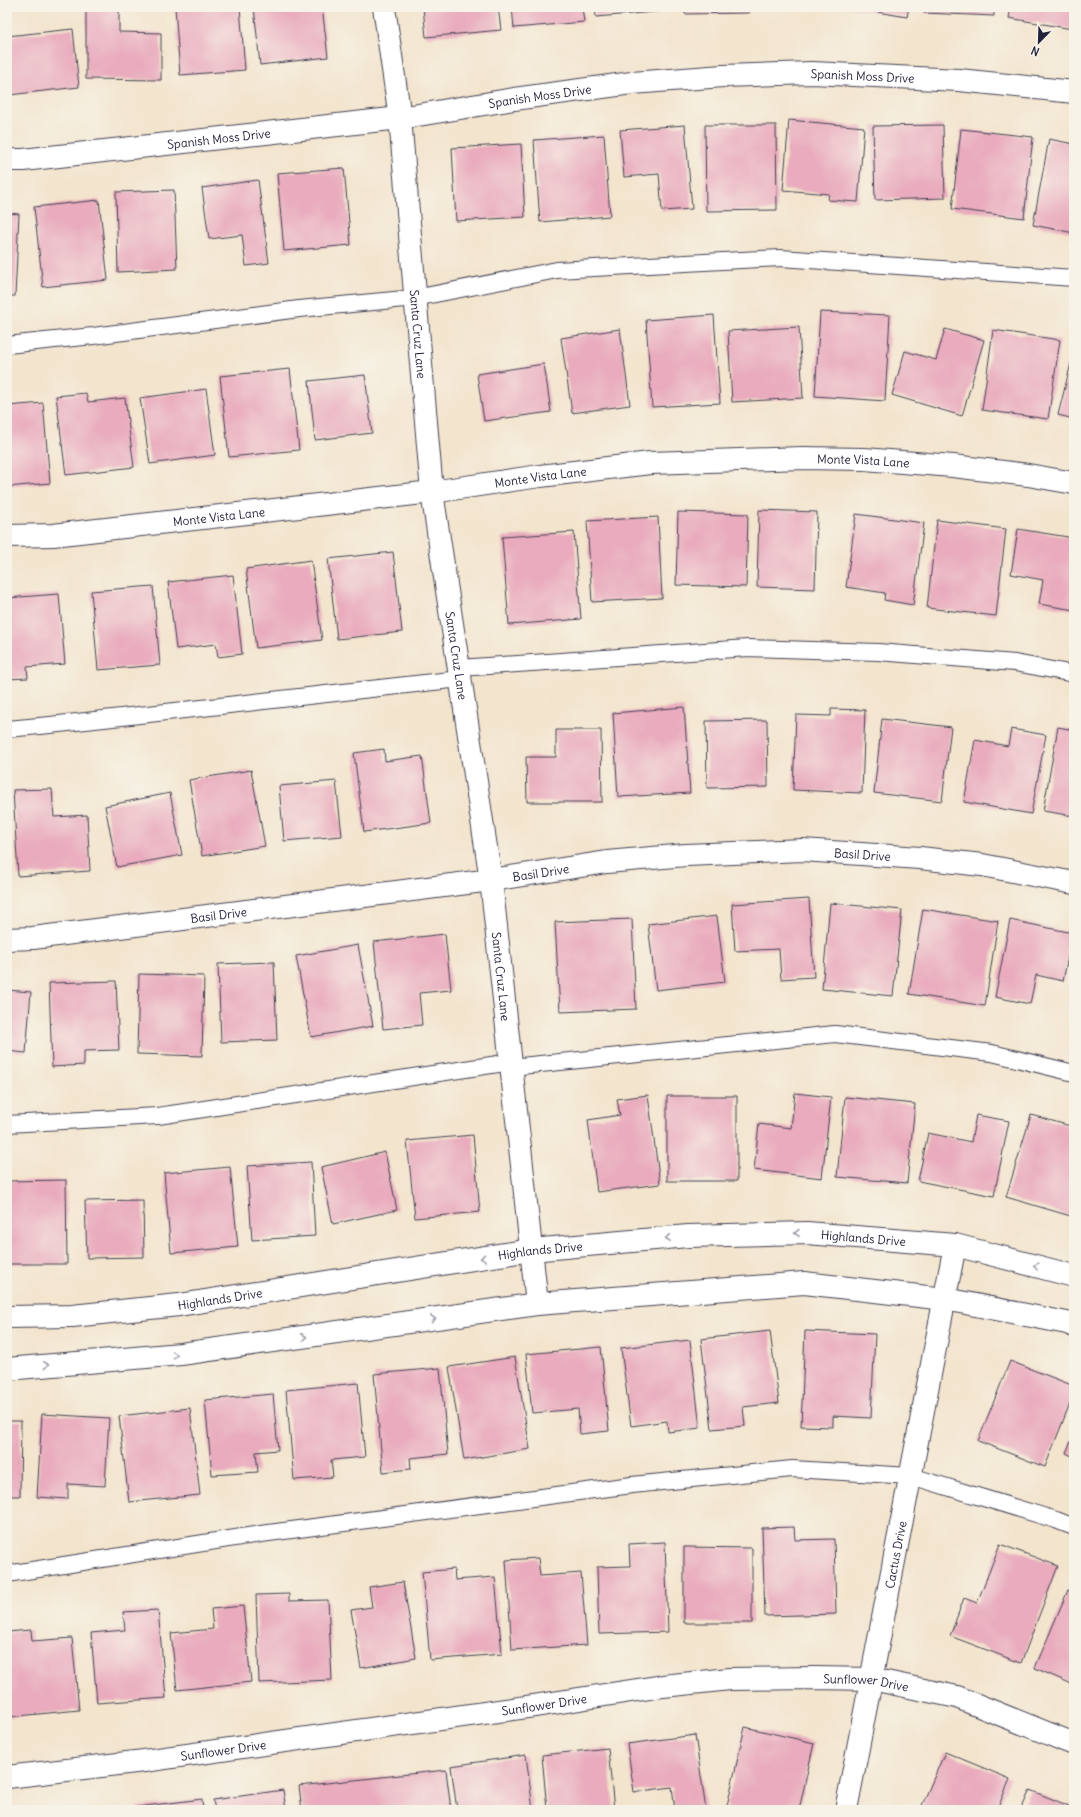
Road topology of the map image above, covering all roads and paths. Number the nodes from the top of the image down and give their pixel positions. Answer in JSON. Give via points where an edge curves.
{"nodes":[{"id":1,"x":384,"y":7,"type":"edge"},
{"id":2,"x":1074,"y":92,"type":"edge"},
{"id":3,"x":400,"y":118,"type":"junction"},
{"id":4,"x":7,"y":160,"type":"edge"},
{"id":5,"x":1074,"y":278,"type":"edge"},
{"id":6,"x":415,"y":298,"type":"junction"},
{"id":7,"x":7,"y":345,"type":"edge"},
{"id":8,"x":1074,"y":483,"type":"edge"},
{"id":9,"x":432,"y":492,"type":"junction"},
{"id":10,"x":7,"y":536,"type":"edge"},
{"id":11,"x":460,"y":674,"type":"junction"},
{"id":12,"x":1074,"y":674,"type":"edge"},
{"id":13,"x":7,"y":729,"type":"edge"},
{"id":14,"x":491,"y":880,"type":"junction"},
{"id":15,"x":1074,"y":883,"type":"edge"},
{"id":16,"x":7,"y":939,"type":"edge"},
{"id":17,"x":511,"y":1065,"type":"junction"},
{"id":18,"x":1074,"y":1073,"type":"edge"},
{"id":19,"x":7,"y":1124,"type":"edge"},
{"id":20,"x":955,"y":1245,"type":"junction"},
{"id":21,"x":531,"y":1250,"type":"junction"},
{"id":22,"x":1074,"y":1276,"type":"edge"},
{"id":23,"x":945,"y":1299,"type":"junction"},
{"id":24,"x":537,"y":1304,"type":"junction"},
{"id":25,"x":7,"y":1317,"type":"edge"},
{"id":26,"x":1074,"y":1326,"type":"edge"},
{"id":27,"x":7,"y":1369,"type":"edge"},
{"id":28,"x":911,"y":1476,"type":"junction"},
{"id":29,"x":1074,"y":1527,"type":"edge"},
{"id":30,"x":7,"y":1574,"type":"edge"},
{"id":31,"x":872,"y":1679,"type":"junction"},
{"id":32,"x":1074,"y":1744,"type":"edge"},
{"id":33,"x":7,"y":1777,"type":"edge"},
{"id":34,"x":846,"y":1810,"type":"edge"}],
"edges":[{"from":1,"to":3,"type":"street","name":"Santa Cruz Lane"},
{"from":2,"to":3,"type":"street","name":"Spanish Moss Drive","via":[[952,79],[812,73],[632,83],[514,98]]},
{"from":3,"to":4,"type":"street","name":"Spanish Moss Drive"},
{"from":3,"to":6,"type":"street","name":"Santa Cruz Lane"},
{"from":5,"to":6,"type":"lane","via":[[780,258],[558,270]]},
{"from":6,"to":7,"type":"lane","via":[[299,309]]},
{"from":6,"to":9,"type":"street","name":"Santa Cruz Lane"},
{"from":8,"to":9,"type":"street","name":"Monte Vista Lane","via":[[1028,474],[953,466],[864,459],[802,458],[650,463]]},
{"from":9,"to":10,"type":"street","name":"Monte Vista Lane","via":[[53,535]]},
{"from":9,"to":11,"type":"street","name":"Santa Cruz Lane"},
{"from":11,"to":12,"type":"lane","via":[[748,648],[878,652],[1015,663]]},
{"from":11,"to":13,"type":"lane","via":[[50,726]]},
{"from":11,"to":14,"type":"street","name":"Santa Cruz Lane"},
{"from":14,"to":15,"type":"street","name":"Basil Drive","via":[[607,862],[686,855],[802,850],[982,865]]},
{"from":14,"to":16,"type":"street","name":"Basil Drive","via":[[33,938]]},
{"from":14,"to":17,"type":"street","name":"Santa Cruz Lane"},
{"from":17,"to":18,"type":"lane","via":[[835,1034],[992,1053]]},
{"from":17,"to":19,"type":"lane","via":[[158,1116]]},
{"from":17,"to":21,"type":"street","name":"Santa Cruz Lane"},
{"from":20,"to":21,"type":"street","name":"Highlands Drive","one_way":true,"via":[[807,1233],[688,1236]]},
{"from":22,"to":20,"type":"street","name":"Highlands Drive","one_way":true},
{"from":20,"to":23,"type":"street","name":"Cactus Drive"},
{"from":21,"to":24,"type":"street","name":"Santa Cruz Lane"},
{"from":21,"to":25,"type":"street","name":"Highlands Drive","one_way":true,"via":[[179,1305],[72,1316]]},
{"from":23,"to":24,"type":"street","via":[[804,1283]]},
{"from":23,"to":26,"type":"street"},
{"from":23,"to":28,"type":"street","name":"Cactus Drive"},
{"from":27,"to":24,"type":"street","one_way":true,"via":[[181,1354]]},
{"from":28,"to":29,"type":"lane"},
{"from":28,"to":30,"type":"lane","via":[[792,1469],[632,1485],[261,1534]]},
{"from":28,"to":31,"type":"street","name":"Cactus Drive"},
{"from":31,"to":32,"type":"street","name":"Sunflower Drive","via":[[957,1697]]},
{"from":31,"to":33,"type":"street","name":"Sunflower Drive","via":[[730,1679],[663,1686],[144,1761]]},
{"from":31,"to":34,"type":"street","name":"Cactus Drive"}]}
